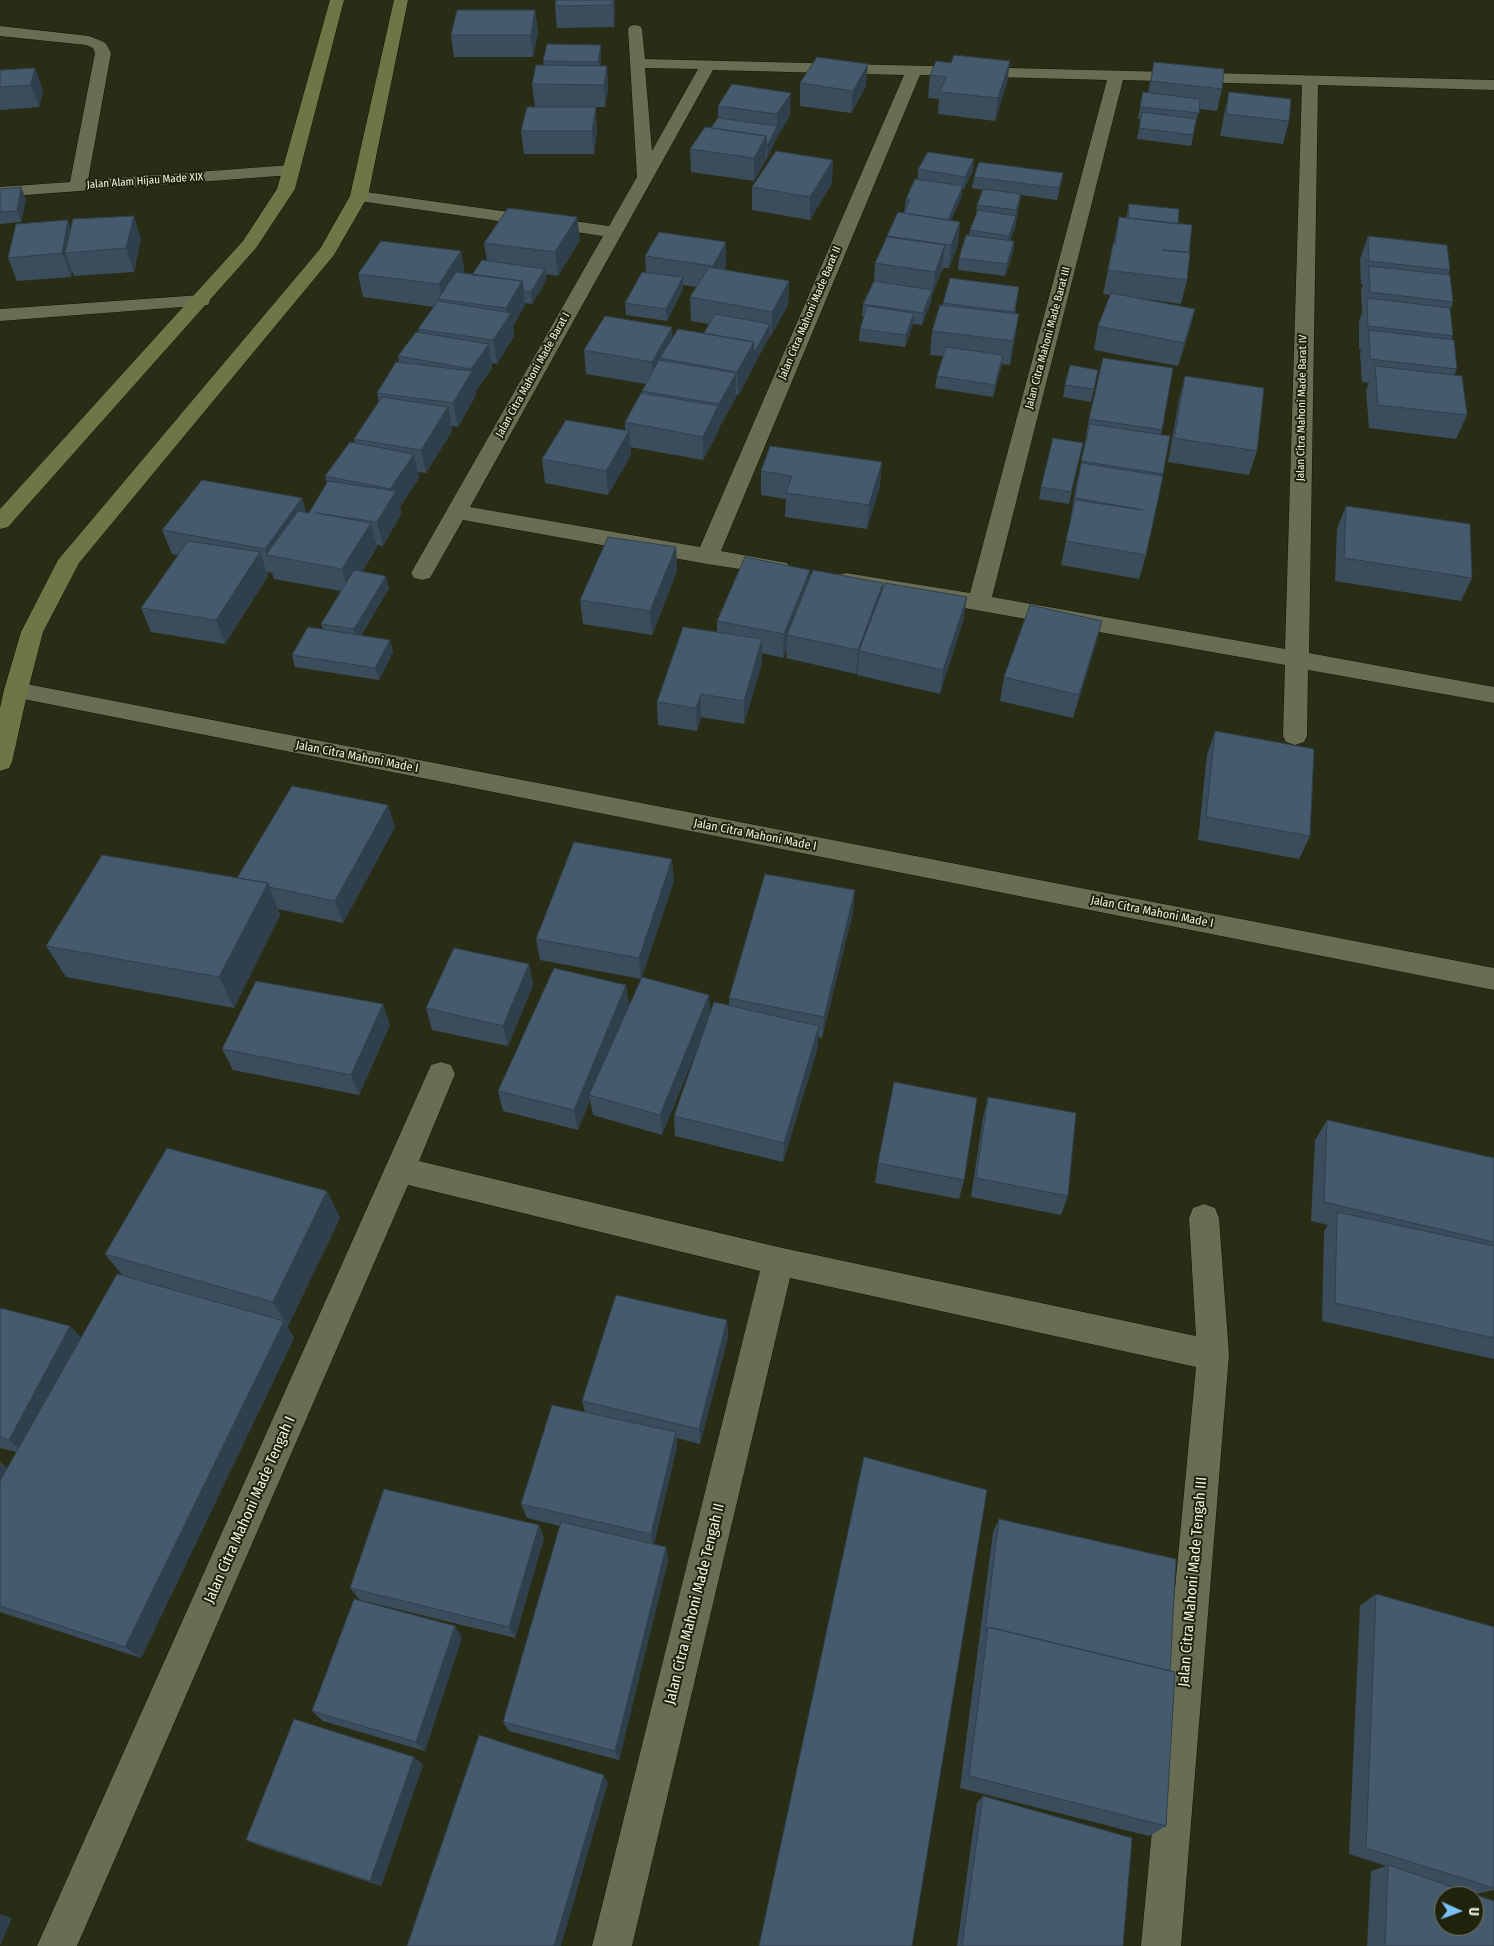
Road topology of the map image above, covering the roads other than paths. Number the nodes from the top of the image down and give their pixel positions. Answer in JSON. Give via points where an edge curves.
{"nodes":[{"id":1,"x":337,"y":0,"type":"edge"},
{"id":2,"x":401,"y":0,"type":"edge"},
{"id":3,"x":635,"y":29,"type":"dead end"},
{"id":4,"x":0,"y":31,"type":"edge"},
{"id":5,"x":638,"y":63,"type":"junction"},
{"id":6,"x":708,"y":65,"type":"junction"},
{"id":7,"x":914,"y":70,"type":"junction"},
{"id":8,"x":1116,"y":75,"type":"junction"},
{"id":9,"x":1310,"y":80,"type":"junction"},
{"id":10,"x":1494,"y":85,"type":"edge"},
{"id":11,"x":291,"y":170,"type":"junction"},
{"id":12,"x":645,"y":177,"type":"junction"},
{"id":13,"x":78,"y":186,"type":"junction"},
{"id":14,"x":0,"y":192,"type":"edge"},
{"id":15,"x":359,"y":196,"type":"junction"},
{"id":16,"x":614,"y":232,"type":"junction"},
{"id":17,"x":201,"y":301,"type":"junction"},
{"id":18,"x":0,"y":315,"type":"edge"},
{"id":19,"x":456,"y":512,"type":"junction"},
{"id":20,"x":0,"y":522,"type":"edge"},
{"id":21,"x":707,"y":557,"type":"junction"},
{"id":22,"x":422,"y":574,"type":"dead end"},
{"id":23,"x":979,"y":602,"type":"junction"},
{"id":24,"x":1297,"y":660,"type":"junction"},
{"id":25,"x":16,"y":690,"type":"junction"},
{"id":26,"x":1494,"y":695,"type":"edge"},
{"id":27,"x":1295,"y":736,"type":"dead end"},
{"id":28,"x":0,"y":762,"type":"edge"},
{"id":29,"x":1494,"y":979,"type":"edge"},
{"id":30,"x":441,"y":1074,"type":"dead end"},
{"id":31,"x":400,"y":1170,"type":"junction"},
{"id":32,"x":1204,"y":1218,"type":"dead end"},
{"id":33,"x":778,"y":1261,"type":"junction"},
{"id":34,"x":1213,"y":1355,"type":"junction"},
{"id":35,"x":57,"y":1946,"type":"edge"},
{"id":36,"x":612,"y":1946,"type":"edge"},
{"id":37,"x":1161,"y":1946,"type":"edge"}],
"edges":[{"from":1,"to":11,"type":"main road"},
{"from":2,"to":15,"type":"main road"},
{"from":3,"to":5,"type":"street"},
{"from":4,"to":13,"type":"street","via":[[89,41],[99,45],[103,53]]},
{"from":5,"to":6,"type":"street"},
{"from":5,"to":12,"type":"street"},
{"from":6,"to":7,"type":"street"},
{"from":6,"to":12,"type":"street","name":"Jalan Citra Mahoni Made Barat I"},
{"from":7,"to":8,"type":"street"},
{"from":7,"to":21,"type":"street","name":"Jalan Citra Mahoni Made Barat II"},
{"from":8,"to":9,"type":"street"},
{"from":8,"to":23,"type":"street","name":"Jalan Citra Mahoni Made Barat III"},
{"from":9,"to":10,"type":"street"},
{"from":9,"to":24,"type":"street","name":"Jalan Citra Mahoni Made Barat IV"},
{"from":11,"to":13,"type":"street","name":"Jalan Alam Hijau Made XIX"},
{"from":11,"to":17,"type":"main road","via":[[286,188],[250,244]]},
{"from":12,"to":16,"type":"street","name":"Jalan Citra Mahoni Made Barat I"},
{"from":13,"to":14,"type":"street","name":"Jalan Alam Hijau Made XIX"},
{"from":15,"to":16,"type":"street"},
{"from":15,"to":25,"type":"main road","via":[[328,251],[69,560],[32,632]]},
{"from":16,"to":19,"type":"street","name":"Jalan Citra Mahoni Made Barat I"},
{"from":17,"to":18,"type":"street"},
{"from":17,"to":20,"type":"main road"},
{"from":19,"to":21,"type":"street"},
{"from":19,"to":22,"type":"street","name":"Jalan Citra Mahoni Made Barat I"},
{"from":21,"to":23,"type":"street"},
{"from":23,"to":24,"type":"street"},
{"from":24,"to":26,"type":"street"},
{"from":24,"to":27,"type":"street","name":"Jalan Citra Mahoni Made Barat IV"},
{"from":25,"to":28,"type":"main road"},
{"from":25,"to":29,"type":"street","name":"Jalan Citra Mahoni Made I"},
{"from":30,"to":31,"type":"street","name":"Jalan Citra Mahoni Made Tengah I"},
{"from":31,"to":33,"type":"street"},
{"from":31,"to":35,"type":"street","name":"Jalan Citra Mahoni Made Tengah I"},
{"from":32,"to":34,"type":"street","name":"Jalan Citra Mahoni Made Tengah III"},
{"from":33,"to":34,"type":"street"},
{"from":33,"to":36,"type":"street","name":"Jalan Citra Mahoni Made Tengah II"},
{"from":34,"to":37,"type":"street","name":"Jalan Citra Mahoni Made Tengah III"}]}
